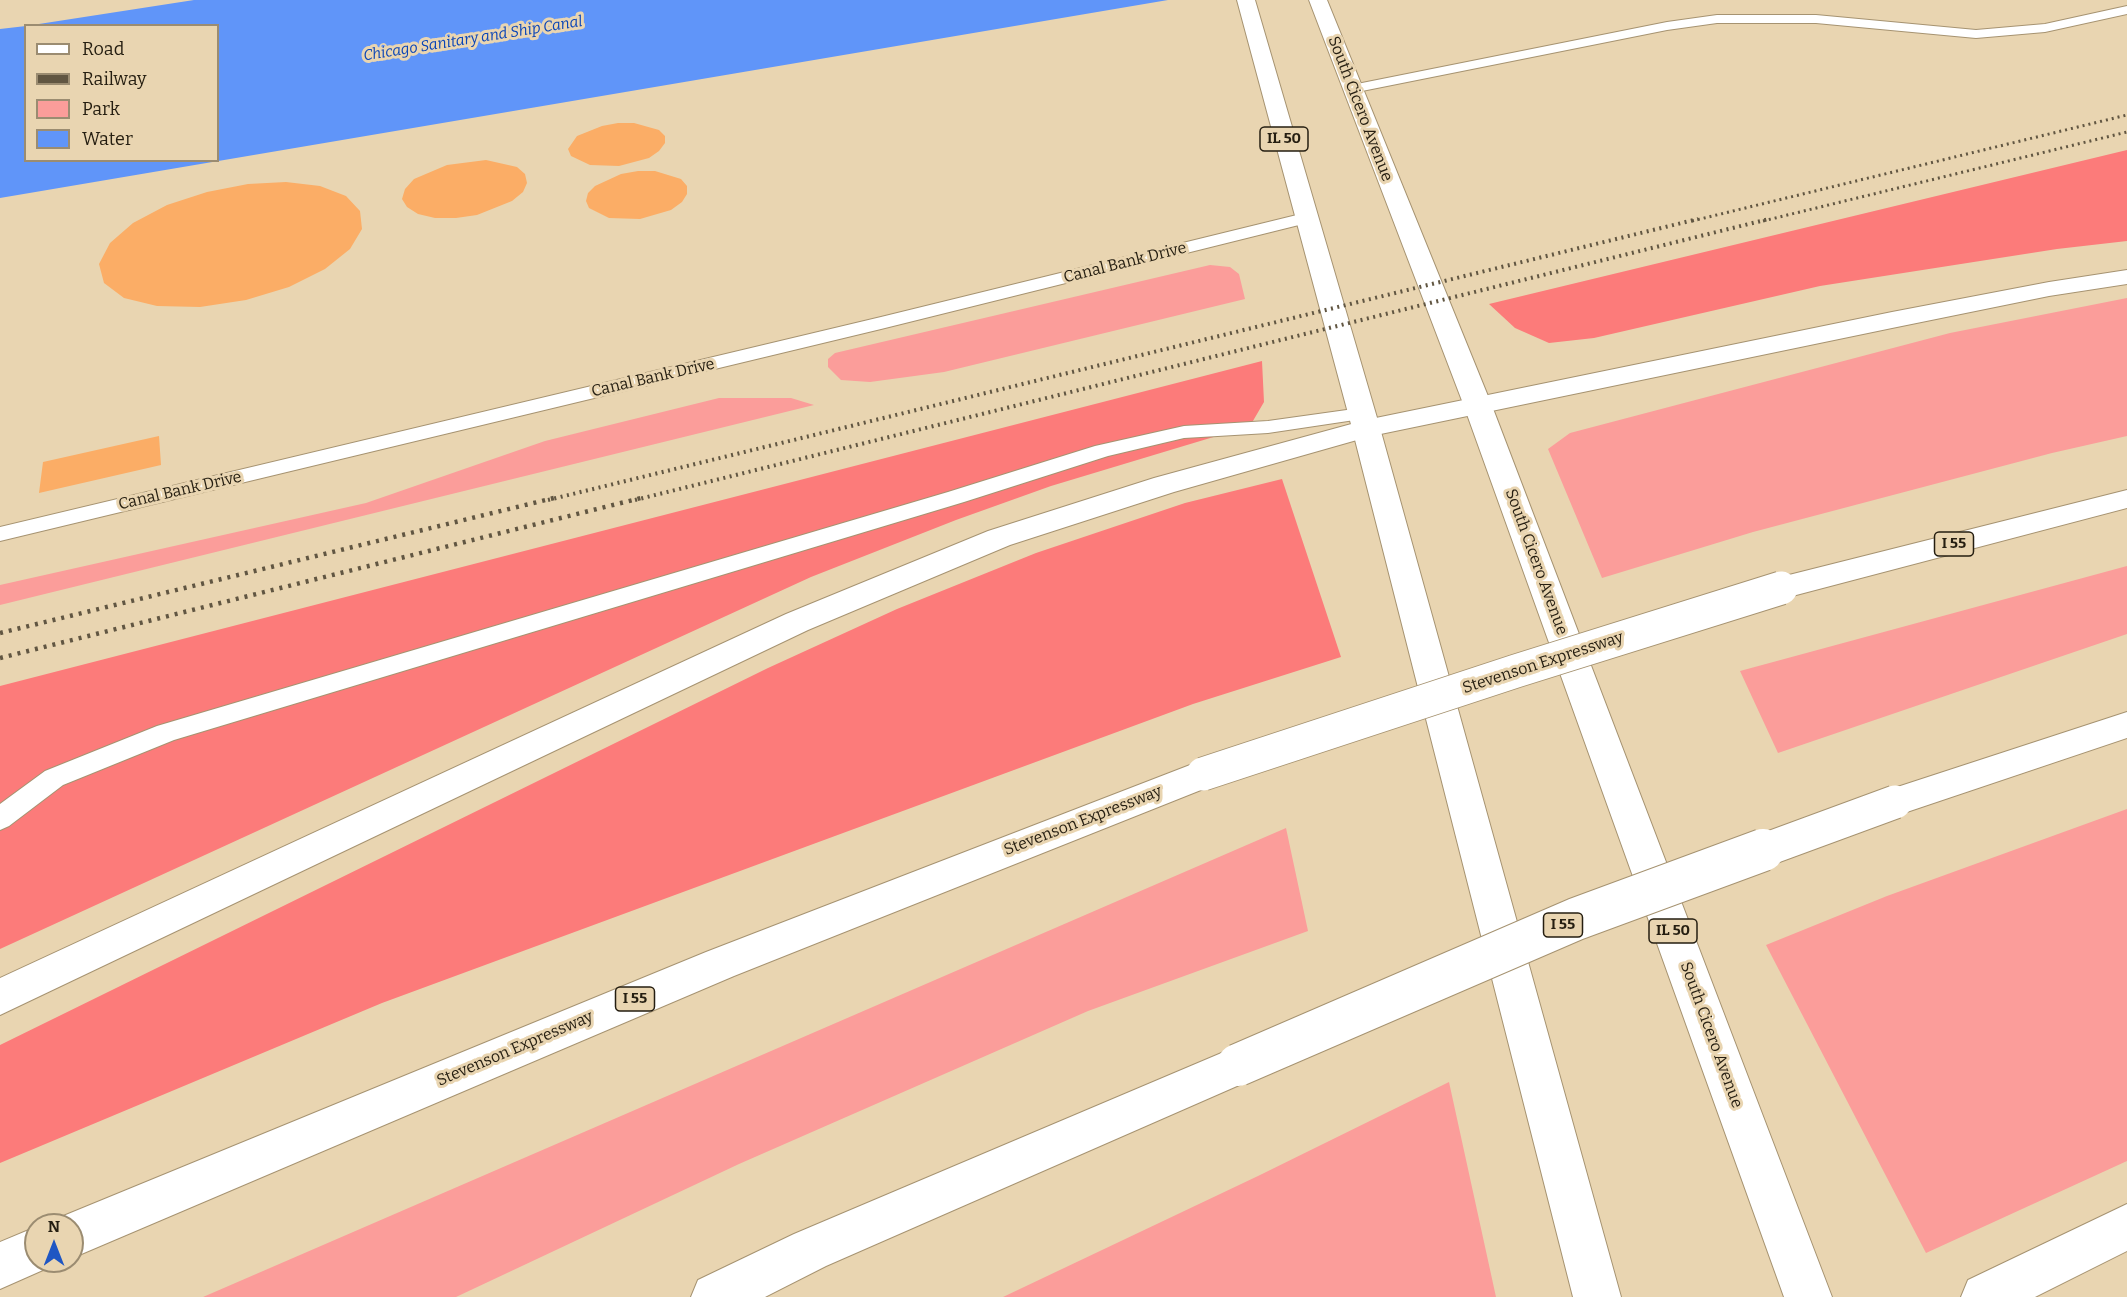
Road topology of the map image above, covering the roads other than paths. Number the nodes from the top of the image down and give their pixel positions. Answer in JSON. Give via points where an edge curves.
{"nodes":[{"id":1,"x":1246,"y":0,"type":"edge"},
{"id":2,"x":1317,"y":0,"type":"edge"},
{"id":3,"x":2127,"y":10,"type":"edge"},
{"id":4,"x":1352,"y":89,"type":"junction"},
{"id":5,"x":1305,"y":218,"type":"junction"},
{"id":6,"x":2127,"y":277,"type":"edge"},
{"id":7,"x":1478,"y":406,"type":"junction"},
{"id":8,"x":1364,"y":421,"type":"junction"},
{"id":9,"x":2127,"y":499,"type":"edge"},
{"id":10,"x":0,"y":534,"type":"edge"},
{"id":11,"x":2127,"y":725,"type":"edge"},
{"id":12,"x":0,"y":819,"type":"edge"},
{"id":13,"x":0,"y":997,"type":"edge"},
{"id":14,"x":2127,"y":1227,"type":"edge"},
{"id":15,"x":84,"y":1230,"type":"edge"},
{"id":16,"x":24,"y":1255,"type":"edge"},
{"id":17,"x":0,"y":1266,"type":"edge"},
{"id":18,"x":715,"y":1297,"type":"edge"},
{"id":19,"x":1597,"y":1297,"type":"edge"},
{"id":20,"x":1808,"y":1297,"type":"edge"},
{"id":21,"x":1985,"y":1297,"type":"edge"}],
"edges":[{"from":1,"to":5,"type":"main road","number":"IL 50"},
{"from":2,"to":4,"type":"main road","name":"South Cicero Avenue","number":"IL 50"},
{"from":3,"to":4,"type":"lane","via":[[2045,28],[1976,34],[1816,19],[1717,19]]},
{"from":4,"to":7,"type":"main road","name":"South Cicero Avenue","number":"IL 50"},
{"from":5,"to":8,"type":"main road","number":"IL 50"},
{"from":5,"to":10,"type":"lane","name":"Canal Bank Drive"},
{"from":6,"to":7,"type":"main road","via":[[1914,315]]},
{"from":7,"to":8,"type":"main road"},
{"from":7,"to":20,"type":"main road","name":"South Cicero Avenue","number":"IL 50"},
{"from":8,"to":12,"type":"lane","via":[[1184,432],[1102,451],[166,733],[54,778]]},
{"from":8,"to":13,"type":"main road","via":[[999,538],[797,622]]},
{"from":8,"to":19,"type":"main road","number":"IL 50"},
{"from":9,"to":15,"type":"main road","name":"Stevenson Expressway","number":"I 55","bridge":true,"via":[[1781,588],[1203,774],[720,964]]},
{"from":11,"to":18,"type":"main road","number":"I 55","bridge":true,"via":[[1895,802],[1576,919],[810,1250]]},
{"from":14,"to":21,"type":"main road"},
{"from":16,"to":17,"type":"main road"}]}
